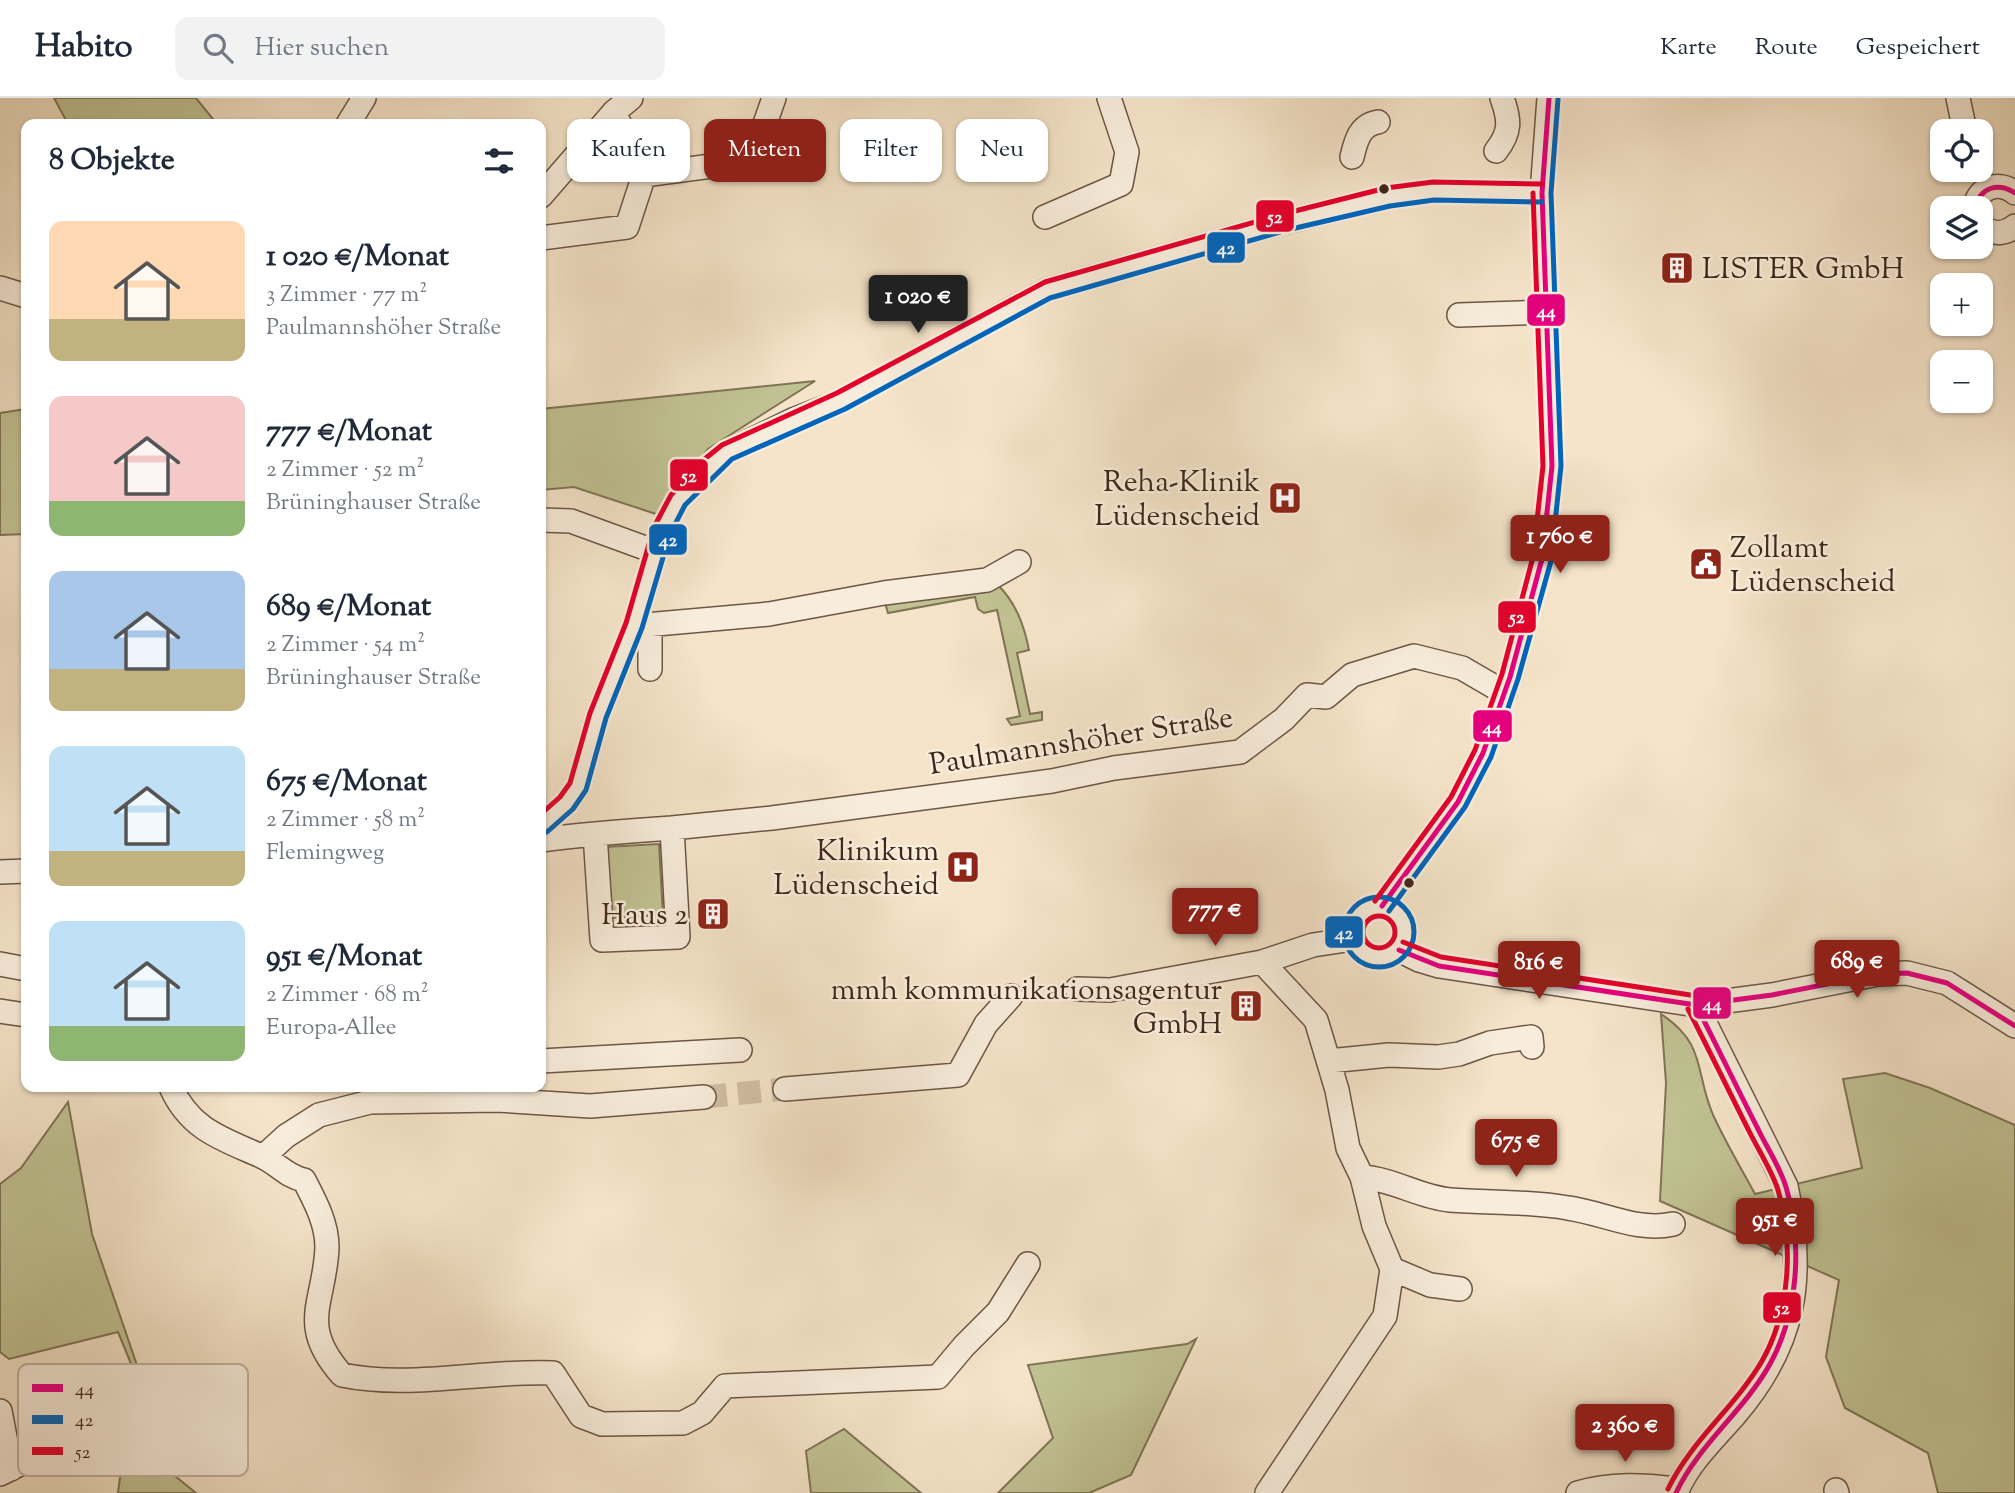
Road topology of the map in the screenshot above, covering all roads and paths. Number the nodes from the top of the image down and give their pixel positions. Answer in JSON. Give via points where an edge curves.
{"nodes":[{"id":1,"x":364,"y":98,"type":"edge"},
{"id":2,"x":774,"y":98,"type":"edge"},
{"id":3,"x":1110,"y":98,"type":"edge"},
{"id":4,"x":1502,"y":98,"type":"edge"},
{"id":5,"x":1549,"y":98,"type":"edge"},
{"id":6,"x":1958,"y":98,"type":"edge"},
{"id":7,"x":623,"y":105,"type":"edge"},
{"id":8,"x":351,"y":119,"type":"edge"},
{"id":9,"x":1962,"y":119,"type":"edge"},
{"id":10,"x":1378,"y":121,"type":"dead end"},
{"id":11,"x":1496,"y":151,"type":"dead end"},
{"id":12,"x":1352,"y":157,"type":"dead end"},
{"id":13,"x":690,"y":169,"type":"edge"},
{"id":14,"x":642,"y":182,"type":"edge"},
{"id":15,"x":1992,"y":182,"type":"edge"},
{"id":16,"x":546,"y":190,"type":"edge"},
{"id":17,"x":1542,"y":193,"type":"junction"},
{"id":18,"x":2015,"y":193,"type":"edge"},
{"id":19,"x":1045,"y":217,"type":"dead end"},
{"id":20,"x":2015,"y":226,"type":"edge"},
{"id":21,"x":1993,"y":232,"type":"edge"},
{"id":22,"x":546,"y":237,"type":"edge"},
{"id":23,"x":0,"y":288,"type":"edge"},
{"id":24,"x":21,"y":294,"type":"edge"},
{"id":25,"x":1549,"y":312,"type":"junction"},
{"id":26,"x":1460,"y":315,"type":"dead end"},
{"id":27,"x":546,"y":520,"type":"edge"},
{"id":28,"x":656,"y":552,"type":"junction"},
{"id":29,"x":1019,"y":562,"type":"dead end"},
{"id":30,"x":642,"y":626,"type":"junction"},
{"id":31,"x":650,"y":669,"type":"dead end"},
{"id":32,"x":1505,"y":693,"type":"junction"},
{"id":33,"x":546,"y":821,"type":"edge"},
{"id":34,"x":672,"y":828,"type":"junction"},
{"id":35,"x":595,"y":834,"type":"junction"},
{"id":36,"x":546,"y":839,"type":"edge"},
{"id":37,"x":21,"y":871,"type":"edge"},
{"id":38,"x":0,"y":872,"type":"edge"},
{"id":39,"x":1382,"y":906,"type":"junction"},
{"id":40,"x":1353,"y":939,"type":"junction"},
{"id":41,"x":1399,"y":950,"type":"junction"},
{"id":42,"x":1262,"y":962,"type":"junction"},
{"id":43,"x":0,"y":964,"type":"edge"},
{"id":44,"x":21,"y":967,"type":"edge"},
{"id":45,"x":1077,"y":989,"type":"dead end"},
{"id":46,"x":1012,"y":996,"type":"dead end"},
{"id":47,"x":1696,"y":1005,"type":"junction"},
{"id":48,"x":0,"y":1011,"type":"edge"},
{"id":49,"x":21,"y":1014,"type":"edge"},
{"id":50,"x":2015,"y":1026,"type":"edge"},
{"id":51,"x":1532,"y":1047,"type":"dead end"},
{"id":52,"x":740,"y":1050,"type":"dead end"},
{"id":53,"x":546,"y":1061,"type":"edge"},
{"id":54,"x":1329,"y":1061,"type":"junction"},
{"id":55,"x":785,"y":1090,"type":"tunnel mouth"},
{"id":56,"x":175,"y":1092,"type":"edge"},
{"id":57,"x":704,"y":1097,"type":"tunnel mouth"},
{"id":58,"x":263,"y":1157,"type":"junction"},
{"id":59,"x":1362,"y":1177,"type":"junction"},
{"id":60,"x":1673,"y":1224,"type":"dead end"},
{"id":61,"x":1028,"y":1264,"type":"dead end"},
{"id":62,"x":1392,"y":1269,"type":"junction"},
{"id":63,"x":1460,"y":1289,"type":"dead end"},
{"id":64,"x":0,"y":1411,"type":"edge"},
{"id":65,"x":5,"y":1471,"type":"edge"},
{"id":66,"x":1676,"y":1491,"type":"edge"},
{"id":67,"x":1267,"y":1493,"type":"edge"},
{"id":68,"x":1578,"y":1493,"type":"edge"}],
"edges":[{"from":1,"to":8,"type":"street"},
{"from":2,"to":13,"type":"street","via":[[749,161]]},
{"from":3,"to":19,"type":"street","via":[[1127,152],[1121,184]]},
{"from":4,"to":11,"type":"street","via":[[1510,121]]},
{"from":5,"to":17,"type":"street"},
{"from":6,"to":9,"type":"street"},
{"from":7,"to":16,"type":"street"},
{"from":10,"to":12,"type":"street","via":[[1361,132]]},
{"from":14,"to":22,"type":"street","via":[[627,227]]},
{"from":15,"to":18,"type":"street"},
{"from":17,"to":25,"type":"street"},
{"from":17,"to":28,"type":"street","via":[[1433,191],[1388,197],[1047,290],[841,401],[727,452],[678,500]]},
{"from":20,"to":21,"type":"street"},
{"from":23,"to":24,"type":"street"},
{"from":25,"to":26,"type":"street"},
{"from":25,"to":32,"type":"street","via":[[1551,486],[1542,559]]},
{"from":27,"to":28,"type":"street","via":[[571,522]]},
{"from":28,"to":30,"type":"street"},
{"from":29,"to":30,"type":"street","via":[[987,580],[769,614]]},
{"from":30,"to":31,"type":"street"},
{"from":30,"to":33,"type":"street","via":[[598,715],[578,786]]},
{"from":32,"to":34,"type":"street","name":"Paulmannshöher Straße","via":[[1462,668],[1414,656],[1352,675],[1326,697],[1307,695],[1240,752],[763,820]]},
{"from":32,"to":39,"type":"street","via":[[1483,753],[1458,802]]},
{"from":34,"to":35,"type":"street","name":"Paulmannshöher Straße"},
{"from":34,"to":35,"type":"street","via":[[678,937],[602,940]]},
{"from":35,"to":36,"type":"street","name":"Paulmannshöher Straße"},
{"from":37,"to":38,"type":"street"},
{"from":39,"to":40,"type":"street","via":[[1359,915]]},
{"from":39,"to":41,"type":"street","via":[[1395,911],[1403,922],[1405,935]]},
{"from":40,"to":41,"type":"street","via":[[1360,951],[1374,958]]},
{"from":40,"to":42,"type":"street","via":[[1313,945]]},
{"from":41,"to":47,"type":"street","via":[[1439,966]]},
{"from":42,"to":45,"type":"street","via":[[1110,990]]},
{"from":42,"to":54,"type":"street","via":[[1316,1020]]},
{"from":43,"to":44,"type":"street"},
{"from":46,"to":55,"type":"street","via":[[986,1024],[958,1075]]},
{"from":47,"to":50,"type":"street","via":[[1908,972],[1947,983]]},
{"from":47,"to":66,"type":"street","via":[[1786,1186],[1797,1267],[1789,1317],[1771,1366]]},
{"from":48,"to":49,"type":"street"},
{"from":51,"to":54,"type":"street","via":[[1531,1037],[1438,1057],[1389,1055]]},
{"from":52,"to":53,"type":"street"},
{"from":54,"to":59,"type":"street","via":[[1348,1148]]},
{"from":56,"to":58,"type":"street","via":[[195,1120],[221,1141]]},
{"from":57,"to":58,"type":"street","via":[[590,1106],[497,1100],[370,1102],[319,1115]]},
{"from":58,"to":61,"type":"street","via":[[304,1180],[322,1215],[327,1245],[315,1319],[326,1357],[342,1375],[384,1379],[553,1373],[581,1416],[602,1424],[683,1423],[702,1413],[725,1386],[938,1377],[998,1312]]},
{"from":59,"to":60,"type":"street","via":[[1385,1179],[1448,1200],[1506,1200],[1569,1208],[1646,1228]]},
{"from":59,"to":62,"type":"street","via":[[1374,1226]]},
{"from":62,"to":63,"type":"street","via":[[1430,1285]]},
{"from":62,"to":67,"type":"street","via":[[1385,1316]]},
{"from":64,"to":65,"type":"street"},
{"from":66,"to":68,"type":"street","via":[[1645,1485],[1600,1486]]}]}
